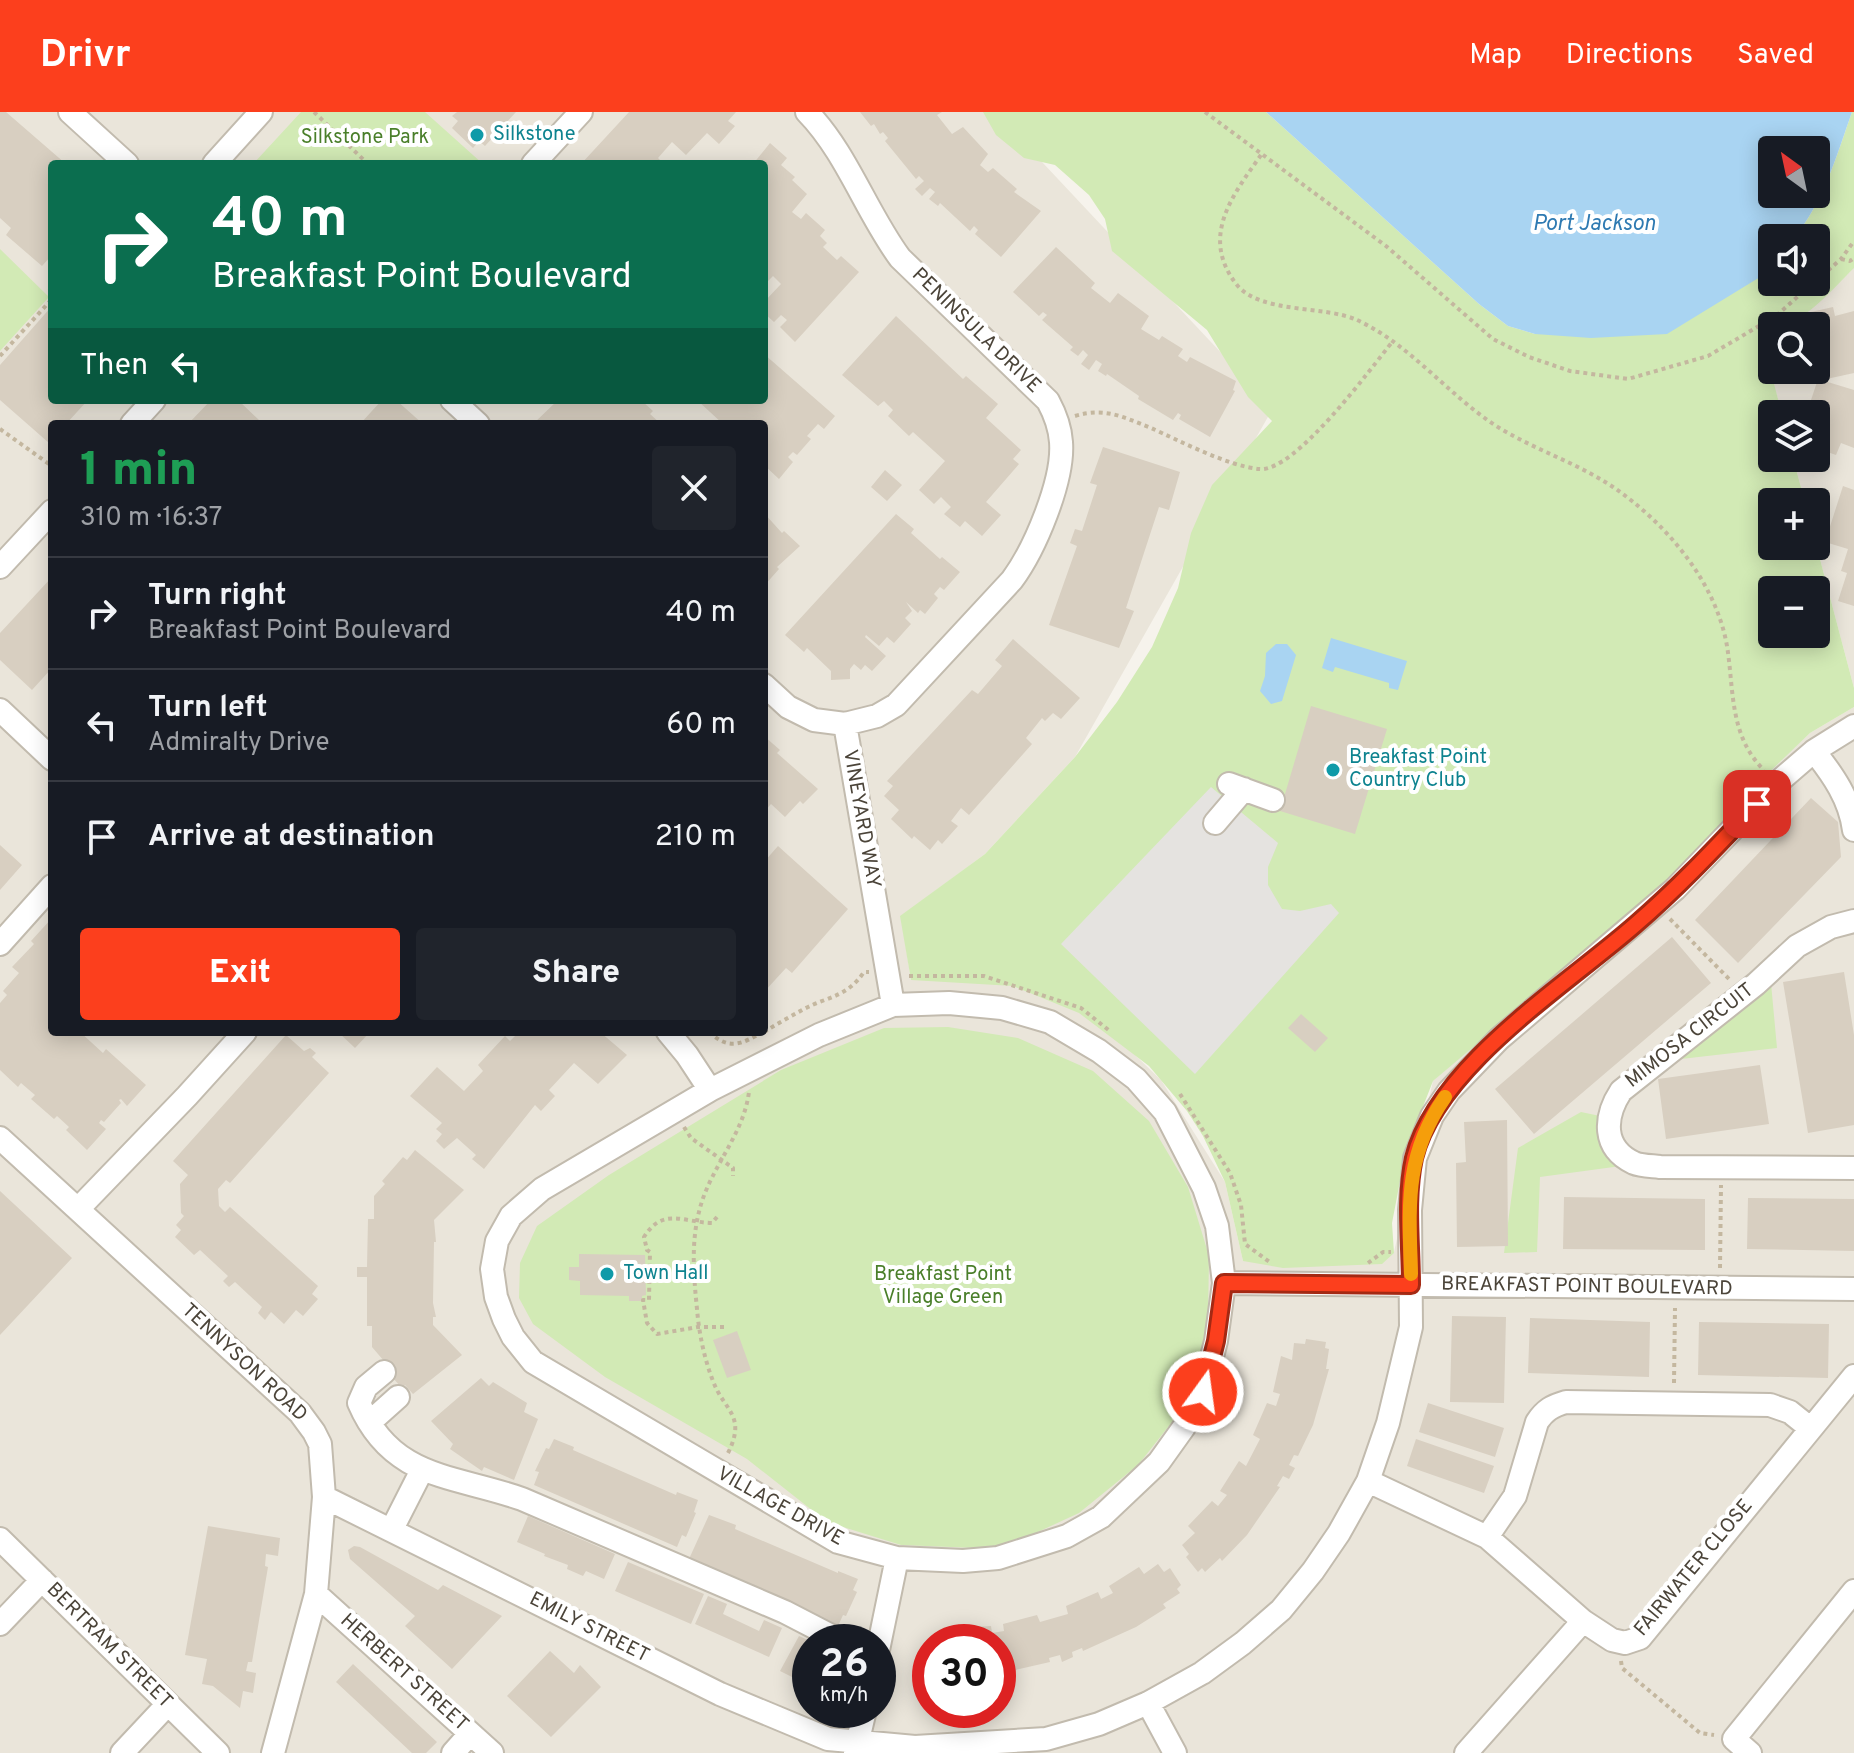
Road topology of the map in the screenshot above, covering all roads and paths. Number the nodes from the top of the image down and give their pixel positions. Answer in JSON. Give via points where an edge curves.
{"nodes":[{"id":1,"x":70,"y":112,"type":"edge"},
{"id":2,"x":261,"y":112,"type":"edge"},
{"id":3,"x":314,"y":112,"type":"edge"},
{"id":4,"x":581,"y":112,"type":"edge"},
{"id":5,"x":1205,"y":112,"type":"edge"},
{"id":6,"x":819,"y":116,"type":"edge"},
{"id":7,"x":1261,"y":155,"type":"junction"},
{"id":8,"x":123,"y":160,"type":"edge"},
{"id":9,"x":218,"y":160,"type":"edge"},
{"id":10,"x":364,"y":160,"type":"edge"},
{"id":11,"x":537,"y":160,"type":"edge"},
{"id":12,"x":1854,"y":241,"type":"edge"},
{"id":13,"x":1854,"y":258,"type":"edge"},
{"id":14,"x":1841,"y":259,"type":"junction"},
{"id":15,"x":1830,"y":268,"type":"edge"},
{"id":16,"x":1798,"y":296,"type":"edge"},
{"id":17,"x":48,"y":303,"type":"edge"},
{"id":18,"x":1393,"y":341,"type":"junction"},
{"id":19,"x":0,"y":356,"type":"edge"},
{"id":20,"x":150,"y":404,"type":"edge"},
{"id":21,"x":456,"y":404,"type":"edge"},
{"id":22,"x":136,"y":420,"type":"edge"},
{"id":23,"x":474,"y":420,"type":"edge"},
{"id":24,"x":1058,"y":420,"type":"junction"},
{"id":25,"x":0,"y":429,"type":"edge"},
{"id":26,"x":48,"y":463,"type":"edge"},
{"id":27,"x":48,"y":515,"type":"edge"},
{"id":28,"x":0,"y":567,"type":"edge"},
{"id":29,"x":768,"y":688,"type":"edge"},
{"id":30,"x":0,"y":710,"type":"edge"},
{"id":31,"x":845,"y":724,"type":"junction"},
{"id":32,"x":1854,"y":726,"type":"edge"},
{"id":33,"x":1814,"y":751,"type":"junction"},
{"id":34,"x":48,"y":755,"type":"edge"},
{"id":35,"x":1777,"y":783,"type":"junction"},
{"id":36,"x":1273,"y":800,"type":"dead end"},
{"id":37,"x":1215,"y":823,"type":"dead end"},
{"id":38,"x":1854,"y":830,"type":"edge"},
{"id":39,"x":48,"y":890,"type":"edge"},
{"id":40,"x":1657,"y":905,"type":"junction"},
{"id":41,"x":1854,"y":921,"type":"edge"},
{"id":42,"x":0,"y":944,"type":"edge"},
{"id":43,"x":887,"y":974,"type":"junction"},
{"id":44,"x":1743,"y":995,"type":"junction"},
{"id":45,"x":893,"y":1005,"type":"junction"},
{"id":46,"x":768,"y":1030,"type":"edge"},
{"id":47,"x":1114,"y":1034,"type":"dead end"},
{"id":48,"x":241,"y":1036,"type":"edge"},
{"id":49,"x":671,"y":1036,"type":"edge"},
{"id":50,"x":713,"y":1036,"type":"edge"},
{"id":51,"x":757,"y":1036,"type":"edge"},
{"id":52,"x":752,"y":1068,"type":"junction"},
{"id":53,"x":1173,"y":1088,"type":"dead end"},
{"id":54,"x":710,"y":1090,"type":"junction"},
{"id":55,"x":673,"y":1111,"type":"junction"},
{"id":56,"x":0,"y":1138,"type":"edge"},
{"id":57,"x":722,"y":1159,"type":"junction"},
{"id":58,"x":1721,"y":1167,"type":"junction"},
{"id":59,"x":1854,"y":1168,"type":"edge"},
{"id":60,"x":733,"y":1176,"type":"dead end"},
{"id":61,"x":78,"y":1209,"type":"junction"},
{"id":62,"x":717,"y":1217,"type":"dead end"},
{"id":63,"x":697,"y":1222,"type":"junction"},
{"id":64,"x":1411,"y":1253,"type":"junction"},
{"id":65,"x":1271,"y":1263,"type":"dead end"},
{"id":66,"x":1366,"y":1264,"type":"dead end"},
{"id":67,"x":1720,"y":1268,"type":"dead end"},
{"id":68,"x":1224,"y":1283,"type":"junction"},
{"id":69,"x":1411,"y":1285,"type":"junction"},
{"id":70,"x":1675,"y":1288,"type":"junction"},
{"id":71,"x":1854,"y":1289,"type":"edge"},
{"id":72,"x":698,"y":1327,"type":"junction"},
{"id":73,"x":724,"y":1327,"type":"dead end"},
{"id":74,"x":384,"y":1372,"type":"dead end"},
{"id":75,"x":1854,"y":1376,"type":"edge"},
{"id":76,"x":398,"y":1397,"type":"dead end"},
{"id":77,"x":1674,"y":1398,"type":"dead end"},
{"id":78,"x":370,"y":1422,"type":"junction"},
{"id":79,"x":1810,"y":1428,"type":"junction"},
{"id":80,"x":422,"y":1470,"type":"junction"},
{"id":81,"x":717,"y":1473,"type":"junction"},
{"id":82,"x":1368,"y":1481,"type":"junction"},
{"id":83,"x":324,"y":1497,"type":"junction"},
{"id":84,"x":392,"y":1529,"type":"junction"},
{"id":85,"x":1487,"y":1537,"type":"junction"},
{"id":86,"x":0,"y":1539,"type":"edge"},
{"id":87,"x":897,"y":1558,"type":"junction"},
{"id":88,"x":42,"y":1580,"type":"junction"},
{"id":89,"x":1854,"y":1591,"type":"edge"},
{"id":90,"x":316,"y":1594,"type":"junction"},
{"id":91,"x":1583,"y":1621,"type":"junction"},
{"id":92,"x":0,"y":1624,"type":"edge"},
{"id":93,"x":808,"y":1624,"type":"edge"},
{"id":94,"x":883,"y":1624,"type":"edge"},
{"id":95,"x":1621,"y":1642,"type":"junction"},
{"id":96,"x":1148,"y":1703,"type":"junction"},
{"id":97,"x":167,"y":1705,"type":"junction"},
{"id":98,"x":861,"y":1728,"type":"edge"},
{"id":99,"x":470,"y":1734,"type":"junction"},
{"id":100,"x":1742,"y":1746,"type":"edge"},
{"id":101,"x":857,"y":1748,"type":"edge"},
{"id":102,"x":981,"y":1749,"type":"edge"},
{"id":103,"x":122,"y":1753,"type":"edge"},
{"id":104,"x":218,"y":1753,"type":"edge"},
{"id":105,"x":273,"y":1753,"type":"edge"},
{"id":106,"x":453,"y":1753,"type":"edge"},
{"id":107,"x":492,"y":1753,"type":"edge"},
{"id":108,"x":1175,"y":1753,"type":"edge"},
{"id":109,"x":1466,"y":1753,"type":"edge"}],
"edges":[{"from":1,"to":8,"type":"street"},
{"from":2,"to":9,"type":"street"},
{"from":3,"to":10,"type":"path"},
{"from":4,"to":11,"type":"street"},
{"from":5,"to":7,"type":"path"},
{"from":6,"to":24,"type":"street","name":"PENINSULA DRIVE","via":[[900,258],[1032,382]]},
{"from":7,"to":16,"type":"path","via":[[1386,246],[1493,339],[1570,371],[1628,379],[1674,368],[1740,339]]},
{"from":7,"to":18,"type":"path","via":[[1226,207],[1221,226],[1221,247],[1239,287],[1264,301],[1341,313]]},
{"from":12,"to":14,"type":"path"},
{"from":13,"to":14,"type":"path"},
{"from":14,"to":15,"type":"path"},
{"from":17,"to":19,"type":"path"},
{"from":18,"to":24,"type":"path","via":[[1326,423],[1298,450],[1266,469],[1227,460],[1110,411]]},
{"from":18,"to":35,"type":"path","via":[[1501,428],[1581,466],[1617,490],[1684,554],[1720,618],[1743,740]]},
{"from":20,"to":22,"type":"street"},
{"from":21,"to":23,"type":"street"},
{"from":24,"to":31,"type":"street","name":"PENINSULA DRIVE","via":[[1061,460],[1037,539],[1012,580],[896,705]]},
{"from":25,"to":26,"type":"path"},
{"from":27,"to":28,"type":"street"},
{"from":29,"to":31,"type":"street","name":"VINEYARD WAY","via":[[800,714]]},
{"from":30,"to":34,"type":"street"},
{"from":31,"to":43,"type":"street","name":"VINEYARD WAY"},
{"from":32,"to":33,"type":"street","name":"EMILY STREET"},
{"from":33,"to":35,"type":"street","name":"EMILY STREET"},
{"from":33,"to":38,"type":"street","via":[[1836,780]]},
{"from":35,"to":40,"type":"street","name":"EMILY STREET"},
{"from":36,"to":37,"type":"street","via":[[1236,787]]},
{"from":39,"to":42,"type":"street"},
{"from":40,"to":44,"type":"path"},
{"from":40,"to":64,"type":"street","name":"EMILY STREET","via":[[1508,1031],[1449,1091],[1415,1158]]},
{"from":41,"to":44,"type":"street","name":"MIMOSA CIRCUIT","via":[[1811,936]]},
{"from":43,"to":45,"type":"street","name":"VINEYARD WAY"},
{"from":43,"to":46,"type":"path","via":[[864,972],[846,992]]},
{"from":43,"to":47,"type":"path","via":[[984,976],[1081,1008]]},
{"from":44,"to":58,"type":"street","name":"MIMOSA CIRCUIT","via":[[1621,1091],[1607,1122],[1618,1151],[1635,1164]]},
{"from":45,"to":52,"type":"street","name":"VILLAGE DRIVE"},
{"from":45,"to":68,"type":"street","name":"VILLAGE DRIVE","via":[[1002,1008],[1050,1022],[1136,1079],[1165,1112],[1204,1188],[1217,1226]]},
{"from":48,"to":61,"type":"street"},
{"from":49,"to":54,"type":"street"},
{"from":50,"to":51,"type":"path","via":[[741,1045]]},
{"from":52,"to":54,"type":"street","name":"VILLAGE DRIVE"},
{"from":52,"to":57,"type":"path","via":[[747,1106]]},
{"from":53,"to":65,"type":"path","via":[[1230,1173],[1241,1205],[1245,1244]]},
{"from":54,"to":55,"type":"street","name":"VILLAGE DRIVE"},
{"from":55,"to":57,"type":"path","via":[[691,1138]]},
{"from":55,"to":81,"type":"street","name":"VILLAGE DRIVE","via":[[542,1189],[511,1216],[497,1241],[492,1269],[504,1319],[533,1362]]},
{"from":56,"to":61,"type":"street","name":"TENNYSON ROAD"},
{"from":57,"to":60,"type":"path","via":[[733,1168]]},
{"from":57,"to":63,"type":"path"},
{"from":58,"to":59,"type":"street","name":"MIMOSA CIRCUIT"},
{"from":58,"to":67,"type":"path"},
{"from":61,"to":83,"type":"street","name":"TENNYSON ROAD","via":[[307,1421],[320,1444]]},
{"from":62,"to":63,"type":"path","via":[[712,1223]]},
{"from":63,"to":72,"type":"path","via":[[693,1270]]},
{"from":63,"to":72,"type":"path","via":[[659,1220],[644,1237],[650,1252],[649,1300],[643,1300],[647,1323],[657,1334]]},
{"from":64,"to":66,"type":"path","via":[[1383,1252]]},
{"from":64,"to":69,"type":"street","name":"EMILY STREET"},
{"from":68,"to":69,"type":"street","name":"BREAKFAST POINT BOULEVARD"},
{"from":68,"to":87,"type":"street","name":"VILLAGE DRIVE","via":[[1203,1392],[1159,1462],[1101,1517],[1067,1536],[998,1558]]},
{"from":69,"to":70,"type":"street","name":"BREAKFAST POINT BOULEVARD"},
{"from":69,"to":82,"type":"street","name":"EMILY STREET","via":[[1411,1327]]},
{"from":70,"to":71,"type":"street","name":"BREAKFAST POINT BOULEVARD"},
{"from":70,"to":77,"type":"path"},
{"from":72,"to":73,"type":"path"},
{"from":72,"to":81,"type":"path","via":[[713,1384],[730,1409],[736,1436]]},
{"from":74,"to":78,"type":"street","via":[[360,1396]]},
{"from":75,"to":79,"type":"street","name":"FAIRWATER CLOSE"},
{"from":76,"to":78,"type":"street"},
{"from":78,"to":80,"type":"street","via":[[392,1450]]},
{"from":79,"to":85,"type":"street","via":[[1770,1405],[1554,1405],[1537,1422],[1515,1496]]},
{"from":79,"to":95,"type":"street","name":"FAIRWATER CLOSE","via":[[1640,1638]]},
{"from":80,"to":84,"type":"street"},
{"from":80,"to":93,"type":"street","via":[[522,1499]]},
{"from":81,"to":87,"type":"street","name":"VILLAGE DRIVE","via":[[838,1542]]},
{"from":82,"to":85,"type":"street","name":"FAIRWATER CLOSE"},
{"from":82,"to":96,"type":"street","name":"EMILY STREET","via":[[1331,1546],[1281,1610],[1202,1673]]},
{"from":83,"to":84,"type":"street","name":"EMILY STREET"},
{"from":83,"to":90,"type":"street","name":"TENNYSON ROAD"},
{"from":84,"to":101,"type":"street","name":"EMILY STREET","via":[[720,1694]]},
{"from":85,"to":91,"type":"street","name":"FAIRWATER CLOSE"},
{"from":86,"to":88,"type":"street","name":"BERTRAM STREET"},
{"from":87,"to":94,"type":"street"},
{"from":88,"to":92,"type":"street"},
{"from":88,"to":97,"type":"street","name":"BERTRAM STREET"},
{"from":89,"to":100,"type":"street"},
{"from":90,"to":99,"type":"street","name":"HERBERT STREET"},
{"from":90,"to":105,"type":"street","name":"TENNYSON ROAD"},
{"from":91,"to":95,"type":"street","name":"FAIRWATER CLOSE"},
{"from":91,"to":109,"type":"street"},
{"from":95,"to":100,"type":"path","via":[[1622,1668],[1700,1733]]},
{"from":96,"to":102,"type":"street","name":"EMILY STREET","via":[[1046,1739]]},
{"from":96,"to":108,"type":"street"},
{"from":97,"to":103,"type":"street"},
{"from":97,"to":104,"type":"street","name":"BERTRAM STREET"},
{"from":98,"to":101,"type":"street"},
{"from":99,"to":106,"type":"street"},
{"from":99,"to":107,"type":"street","name":"HERBERT STREET"},
{"from":101,"to":102,"type":"street","name":"EMILY STREET"}]}
